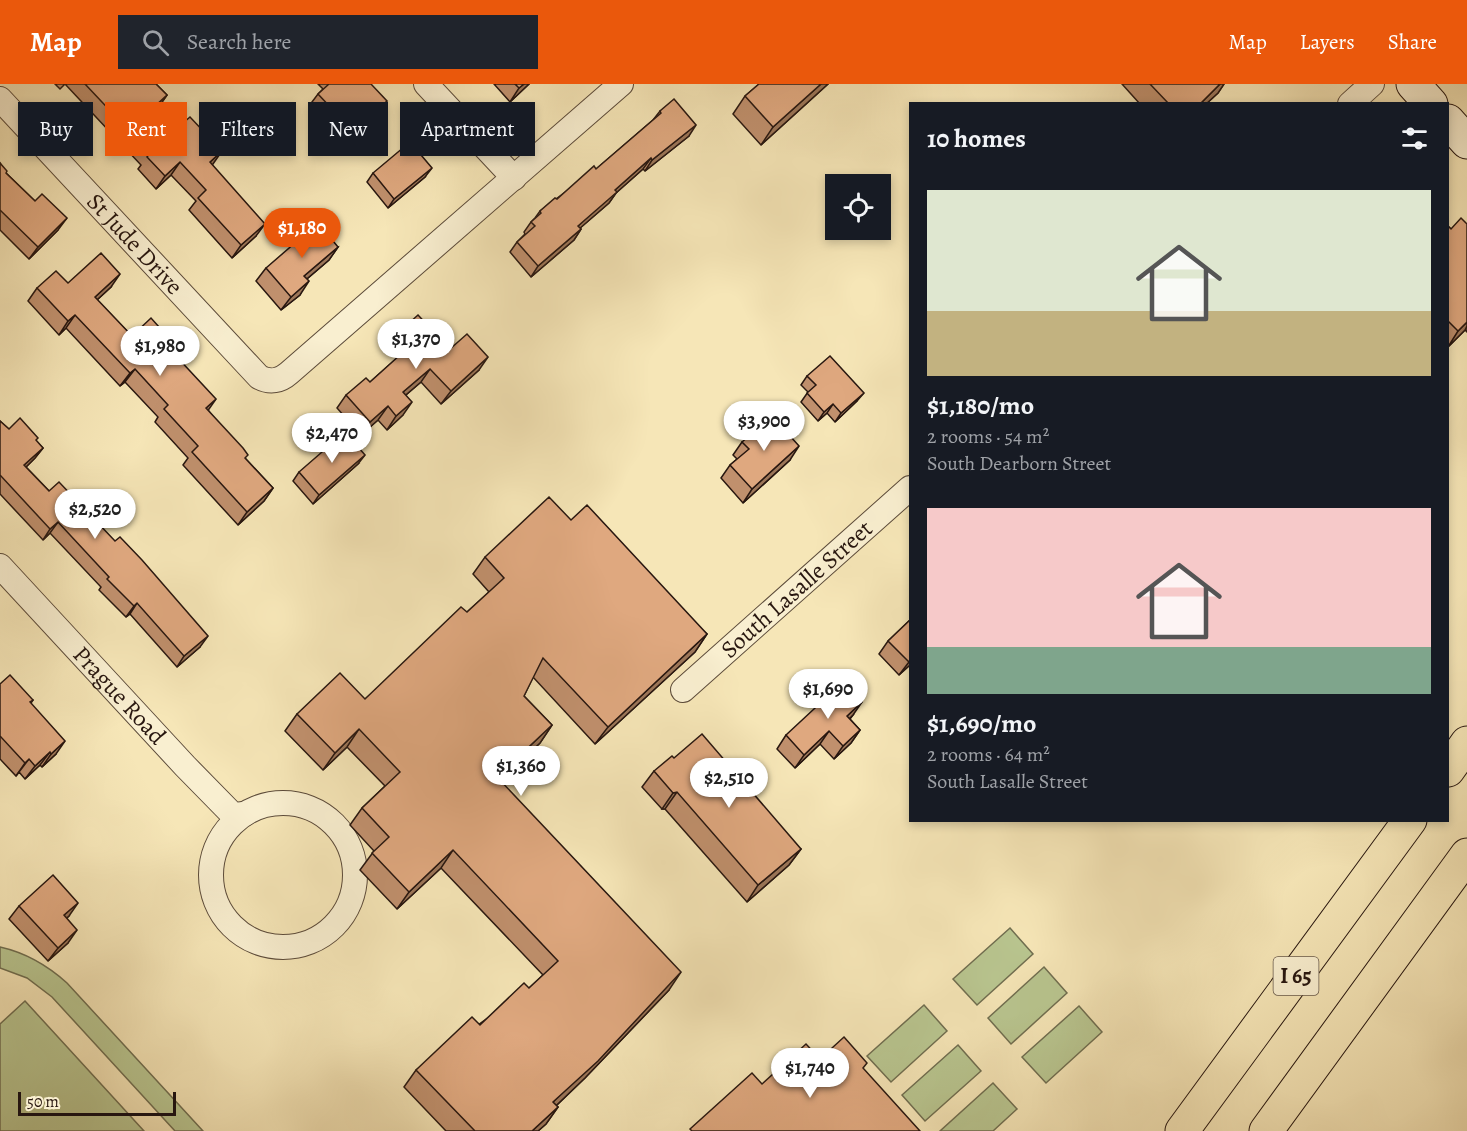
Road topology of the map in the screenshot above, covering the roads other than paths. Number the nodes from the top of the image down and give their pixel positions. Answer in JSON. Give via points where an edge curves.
{"nodes":[{"id":1,"x":426,"y":84,"type":"edge"},
{"id":2,"x":621,"y":84,"type":"edge"},
{"id":3,"x":1372,"y":84,"type":"edge"},
{"id":4,"x":1413,"y":84,"type":"edge"},
{"id":5,"x":0,"y":99,"type":"edge"},
{"id":6,"x":1352,"y":102,"type":"edge"},
{"id":7,"x":1429,"y":102,"type":"edge"},
{"id":8,"x":1449,"y":122,"type":"edge"},
{"id":9,"x":1467,"y":142,"type":"edge"},
{"id":10,"x":514,"y":178,"type":"junction"},
{"id":11,"x":909,"y":489,"type":"edge"},
{"id":12,"x":0,"y":566,"type":"edge"},
{"id":13,"x":683,"y":690,"type":"dead end"},
{"id":14,"x":1467,"y":743,"type":"edge"},
{"id":15,"x":1449,"y":769,"type":"edge"},
{"id":16,"x":244,"y":814,"type":"junction"},
{"id":17,"x":1409,"y":822,"type":"edge"},
{"id":18,"x":1467,"y":855,"type":"edge"},
{"id":19,"x":1182,"y":1131,"type":"edge"},
{"id":20,"x":1266,"y":1131,"type":"edge"}],
"edges":[{"from":1,"to":10,"type":"street"},
{"from":2,"to":10,"type":"street"},
{"from":3,"to":6,"type":"street"},
{"from":4,"to":7,"type":"main road"},
{"from":5,"to":10,"type":"street","name":"St Jude Drive","via":[[259,377],[273,381],[290,373]]},
{"from":8,"to":9,"type":"main road"},
{"from":11,"to":13,"type":"street","name":"South Lasalle Street"},
{"from":12,"to":16,"type":"street","name":"Prague Road","via":[[233,815]]},
{"from":14,"to":15,"type":"highway"},
{"from":16,"to":16,"type":"street","via":[[229,827],[212,863],[211,882],[217,904],[229,923],[268,946],[291,947],[312,941],[331,929],[345,912],[353,892],[355,871],[351,850],[340,831],[325,816],[306,806],[284,803]]},
{"from":17,"to":19,"type":"highway","number":"I 65"},
{"from":18,"to":20,"type":"highway"}]}
